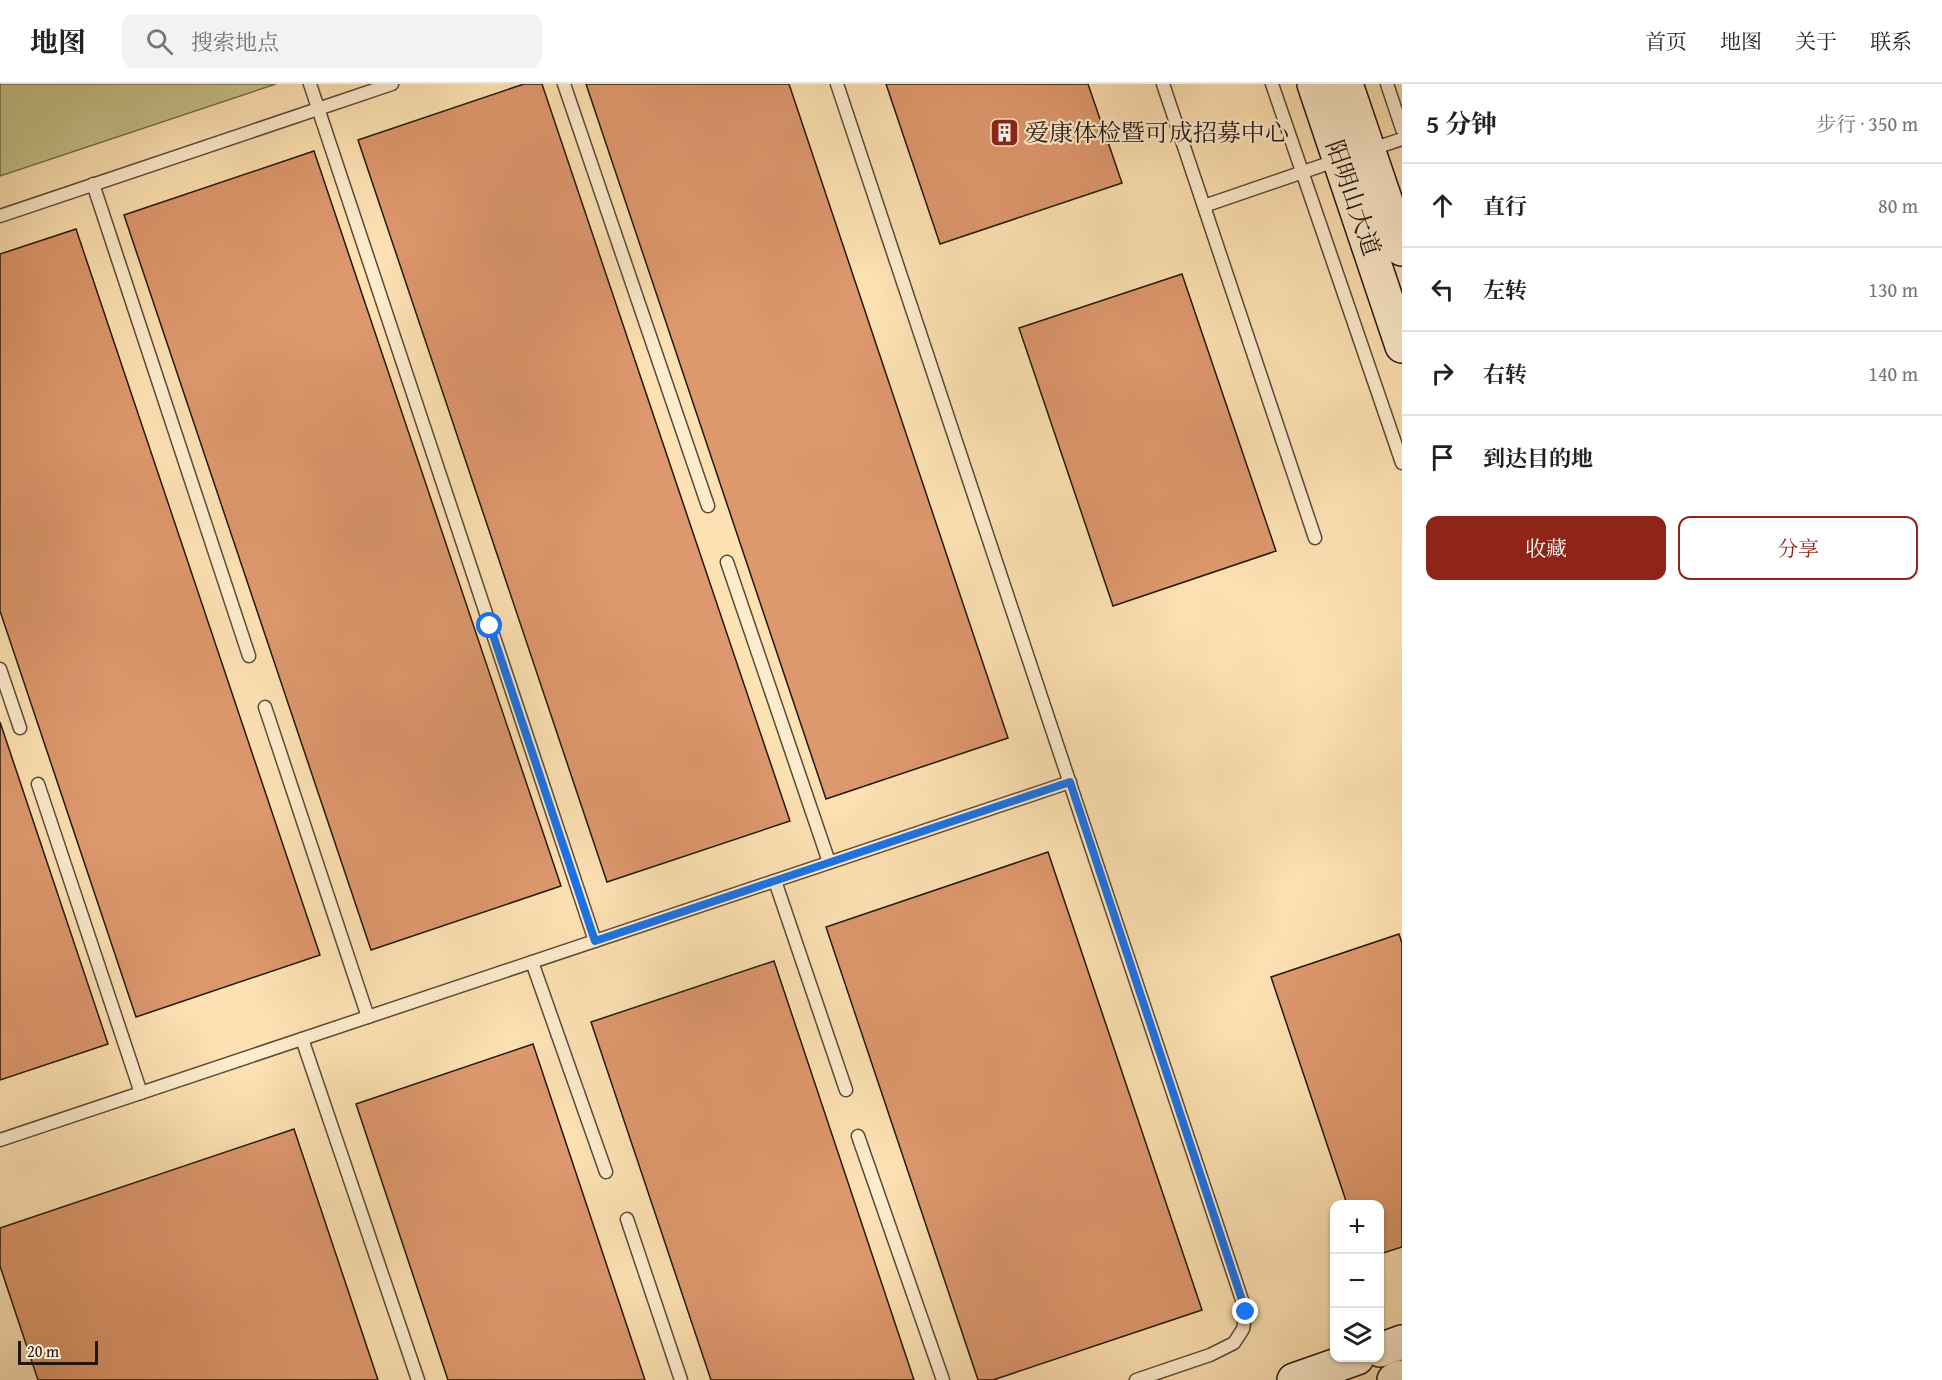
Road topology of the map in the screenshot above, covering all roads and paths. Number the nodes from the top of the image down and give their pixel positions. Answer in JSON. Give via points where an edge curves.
{"nodes":[{"id":1,"x":310,"y":84,"type":"edge"},
{"id":2,"x":392,"y":84,"type":"edge"},
{"id":3,"x":564,"y":84,"type":"edge"},
{"id":4,"x":837,"y":84,"type":"edge"},
{"id":5,"x":1163,"y":84,"type":"edge"},
{"id":6,"x":1272,"y":84,"type":"edge"},
{"id":7,"x":1314,"y":84,"type":"edge"},
{"id":8,"x":1346,"y":84,"type":"edge"},
{"id":9,"x":1387,"y":84,"type":"edge"},
{"id":10,"x":318,"y":109,"type":"junction"},
{"id":11,"x":1402,"y":129,"type":"edge"},
{"id":12,"x":1402,"y":139,"type":"edge"},
{"id":13,"x":1354,"y":155,"type":"junction"},
{"id":14,"x":1302,"y":173,"type":"junction"},
{"id":15,"x":93,"y":184,"type":"junction"},
{"id":16,"x":1204,"y":206,"type":"junction"},
{"id":17,"x":0,"y":216,"type":"edge"},
{"id":18,"x":1402,"y":249,"type":"edge"},
{"id":19,"x":1402,"y":346,"type":"edge"},
{"id":20,"x":1402,"y":463,"type":"edge"},
{"id":21,"x":708,"y":506,"type":"dead end"},
{"id":22,"x":1315,"y":538,"type":"dead end"},
{"id":23,"x":727,"y":562,"type":"dead end"},
{"id":24,"x":249,"y":656,"type":"dead end"},
{"id":25,"x":0,"y":669,"type":"edge"},
{"id":26,"x":265,"y":707,"type":"dead end"},
{"id":27,"x":20,"y":728,"type":"dead end"},
{"id":28,"x":1070,"y":782,"type":"junction"},
{"id":29,"x":38,"y":784,"type":"dead end"},
{"id":30,"x":830,"y":862,"type":"junction"},
{"id":31,"x":775,"y":881,"type":"junction"},
{"id":32,"x":595,"y":941,"type":"junction"},
{"id":33,"x":532,"y":962,"type":"junction"},
{"id":34,"x":368,"y":1017,"type":"junction"},
{"id":35,"x":302,"y":1039,"type":"junction"},
{"id":36,"x":846,"y":1090,"type":"dead end"},
{"id":37,"x":141,"y":1093,"type":"junction"},
{"id":38,"x":858,"y":1136,"type":"dead end"},
{"id":39,"x":0,"y":1140,"type":"edge"},
{"id":40,"x":606,"y":1172,"type":"dead end"},
{"id":41,"x":627,"y":1220,"type":"dead end"},
{"id":42,"x":1402,"y":1342,"type":"edge"},
{"id":43,"x":1384,"y":1349,"type":"edge"},
{"id":44,"x":1346,"y":1362,"type":"edge"},
{"id":45,"x":1402,"y":1377,"type":"edge"},
{"id":46,"x":418,"y":1380,"type":"edge"},
{"id":47,"x":681,"y":1380,"type":"edge"},
{"id":48,"x":943,"y":1380,"type":"edge"},
{"id":49,"x":1136,"y":1380,"type":"edge"},
{"id":50,"x":1294,"y":1380,"type":"edge"},
{"id":51,"x":1394,"y":1380,"type":"edge"}],
"edges":[{"from":1,"to":10,"type":"lane"},
{"from":2,"to":10,"type":"lane"},
{"from":3,"to":21,"type":"lane"},
{"from":4,"to":28,"type":"lane"},
{"from":5,"to":16,"type":"lane"},
{"from":6,"to":14,"type":"lane"},
{"from":7,"to":13,"type":"main road","name":"阳明山大道"},
{"from":8,"to":13,"type":"main road","name":"阳明山大道"},
{"from":9,"to":11,"type":"lane"},
{"from":10,"to":15,"type":"lane"},
{"from":10,"to":32,"type":"lane"},
{"from":12,"to":13,"type":"lane"},
{"from":13,"to":14,"type":"lane"},
{"from":13,"to":18,"type":"main road","name":"阳明山大道"},
{"from":13,"to":19,"type":"main road","name":"阳明山大道"},
{"from":14,"to":16,"type":"lane"},
{"from":14,"to":20,"type":"lane"},
{"from":15,"to":17,"type":"lane"},
{"from":15,"to":24,"type":"lane"},
{"from":16,"to":22,"type":"lane"},
{"from":23,"to":30,"type":"lane"},
{"from":25,"to":27,"type":"lane"},
{"from":26,"to":34,"type":"lane"},
{"from":28,"to":30,"type":"lane"},
{"from":28,"to":49,"type":"lane","via":[[1246,1312],[1243,1329],[1234,1343]]},
{"from":29,"to":37,"type":"lane"},
{"from":30,"to":31,"type":"lane"},
{"from":31,"to":32,"type":"lane"},
{"from":31,"to":36,"type":"lane"},
{"from":32,"to":33,"type":"lane"},
{"from":33,"to":34,"type":"lane"},
{"from":33,"to":40,"type":"lane"},
{"from":34,"to":35,"type":"lane"},
{"from":35,"to":37,"type":"lane"},
{"from":35,"to":46,"type":"lane"},
{"from":37,"to":39,"type":"lane"},
{"from":38,"to":48,"type":"lane"},
{"from":41,"to":47,"type":"lane"},
{"from":42,"to":43,"type":"main road"},
{"from":44,"to":50,"type":"main road"},
{"from":45,"to":51,"type":"main road"}]}
